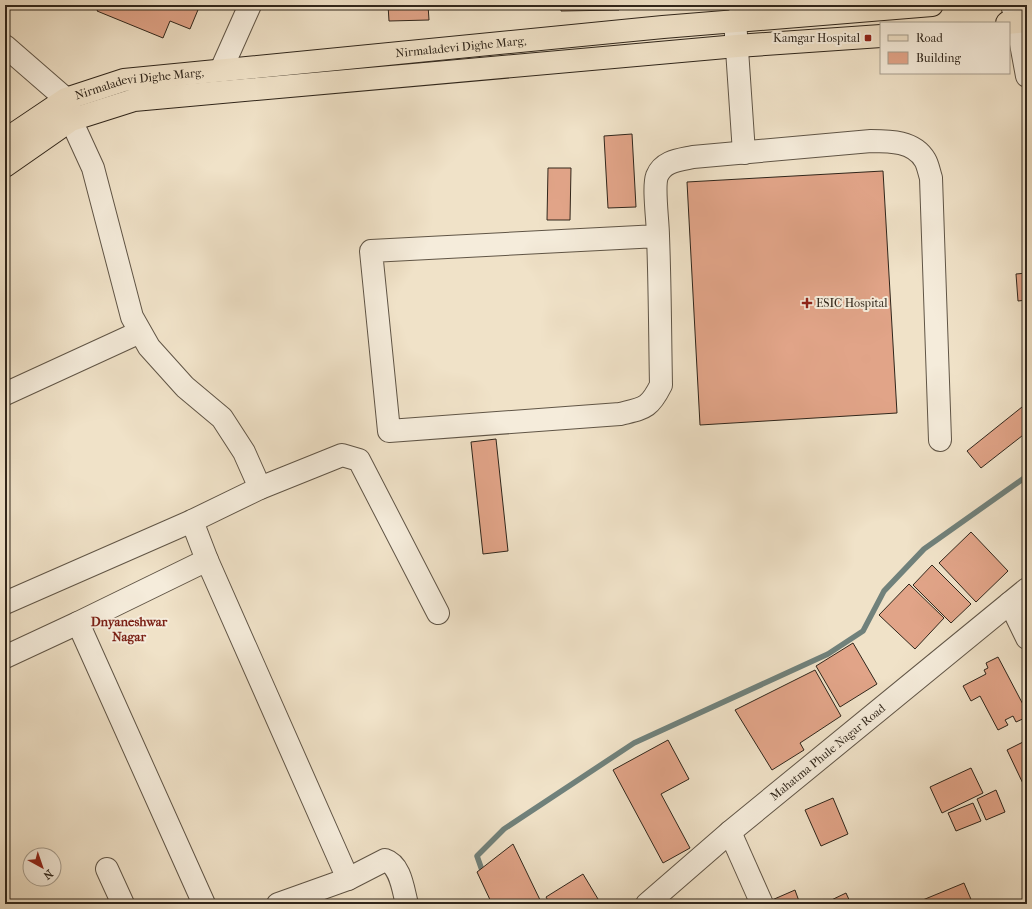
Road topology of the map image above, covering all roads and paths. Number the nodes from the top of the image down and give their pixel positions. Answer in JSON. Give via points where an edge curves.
{"nodes":[{"id":1,"x":250,"y":5,"type":"edge"},
{"id":2,"x":932,"y":5,"type":"edge"},
{"id":3,"x":811,"y":9,"type":"edge"},
{"id":4,"x":1016,"y":18,"type":"edge"},
{"id":5,"x":735,"y":20,"type":"junction"},
{"id":6,"x":880,"y":36,"type":"edge"},
{"id":7,"x":5,"y":46,"type":"edge"},
{"id":8,"x":737,"y":46,"type":"junction"},
{"id":9,"x":221,"y":70,"type":"junction"},
{"id":10,"x":1027,"y":76,"type":"edge"},
{"id":11,"x":68,"y":109,"type":"junction"},
{"id":12,"x":5,"y":140,"type":"edge"},
{"id":13,"x":744,"y":153,"type":"junction"},
{"id":14,"x":5,"y":166,"type":"edge"},
{"id":15,"x":658,"y":236,"type":"junction"},
{"id":16,"x":140,"y":332,"type":"junction"},
{"id":17,"x":5,"y":394,"type":"edge"},
{"id":18,"x":940,"y":440,"type":"dead end"},
{"id":19,"x":260,"y":488,"type":"junction"},
{"id":20,"x":192,"y":521,"type":"junction"},
{"id":21,"x":207,"y":560,"type":"junction"},
{"id":22,"x":1027,"y":589,"type":"edge"},
{"id":23,"x":5,"y":603,"type":"edge"},
{"id":24,"x":1010,"y":603,"type":"junction"},
{"id":25,"x":438,"y":613,"type":"dead end"},
{"id":26,"x":78,"y":623,"type":"junction"},
{"id":27,"x":1027,"y":638,"type":"edge"},
{"id":28,"x":5,"y":657,"type":"edge"},
{"id":29,"x":730,"y":832,"type":"junction"},
{"id":30,"x":107,"y":869,"type":"dead end"},
{"id":31,"x":348,"y":879,"type":"junction"},
{"id":32,"x":123,"y":904,"type":"edge"},
{"id":33,"x":204,"y":904,"type":"edge"},
{"id":34,"x":278,"y":904,"type":"edge"},
{"id":35,"x":407,"y":904,"type":"edge"},
{"id":36,"x":647,"y":904,"type":"edge"},
{"id":37,"x":762,"y":904,"type":"edge"}],
"edges":[{"from":1,"to":9,"type":"street"},
{"from":2,"to":3,"type":"main road","name":"Nirmaladevi Dighe Marg,"},
{"from":3,"to":5,"type":"main road","name":"Nirmaladevi Dighe Marg,"},
{"from":4,"to":10,"type":"street"},
{"from":5,"to":8,"type":"street"},
{"from":5,"to":9,"type":"main road","name":"Nirmaladevi Dighe Marg,"},
{"from":6,"to":8,"type":"main road","name":"Nirmaladevi Dighe Marg,"},
{"from":7,"to":11,"type":"street"},
{"from":8,"to":11,"type":"main road","name":"Nirmaladevi Dighe Marg,","via":[[134,100]]},
{"from":8,"to":13,"type":"street"},
{"from":9,"to":11,"type":"main road","name":"Nirmaladevi Dighe Marg,","via":[[124,80]]},
{"from":11,"to":12,"type":"main road","name":"Nirmaladevi Dighe Marg,"},
{"from":11,"to":14,"type":"main road","name":"Nirmaladevi Dighe Marg,"},
{"from":11,"to":16,"type":"street","via":[[93,168],[132,317]]},
{"from":13,"to":15,"type":"street","via":[[693,157],[676,160],[663,166],[657,177]]},
{"from":13,"to":18,"type":"street","via":[[894,141],[914,148],[925,160],[931,178]]},
{"from":15,"to":15,"type":"street","via":[[661,385],[653,401],[640,409],[620,414],[389,431],[371,251]]},
{"from":16,"to":17,"type":"street"},
{"from":16,"to":19,"type":"street","via":[[149,347],[185,387],[222,418],[244,452]]},
{"from":19,"to":20,"type":"street"},
{"from":19,"to":25,"type":"street","via":[[342,454],[359,460]]},
{"from":20,"to":21,"type":"street"},
{"from":20,"to":23,"type":"street"},
{"from":21,"to":26,"type":"street"},
{"from":21,"to":31,"type":"street"},
{"from":22,"to":24,"type":"street","name":"Mahatma Phule Nagar Road"},
{"from":24,"to":27,"type":"street"},
{"from":24,"to":29,"type":"street","name":"Mahatma Phule Nagar Road"},
{"from":26,"to":28,"type":"street"},
{"from":26,"to":33,"type":"street"},
{"from":29,"to":36,"type":"street","name":"Mahatma Phule Nagar Road"},
{"from":29,"to":37,"type":"street"},
{"from":30,"to":32,"type":"street"},
{"from":31,"to":34,"type":"street"},
{"from":31,"to":35,"type":"street","via":[[385,860],[391,862],[397,872]]}]}
